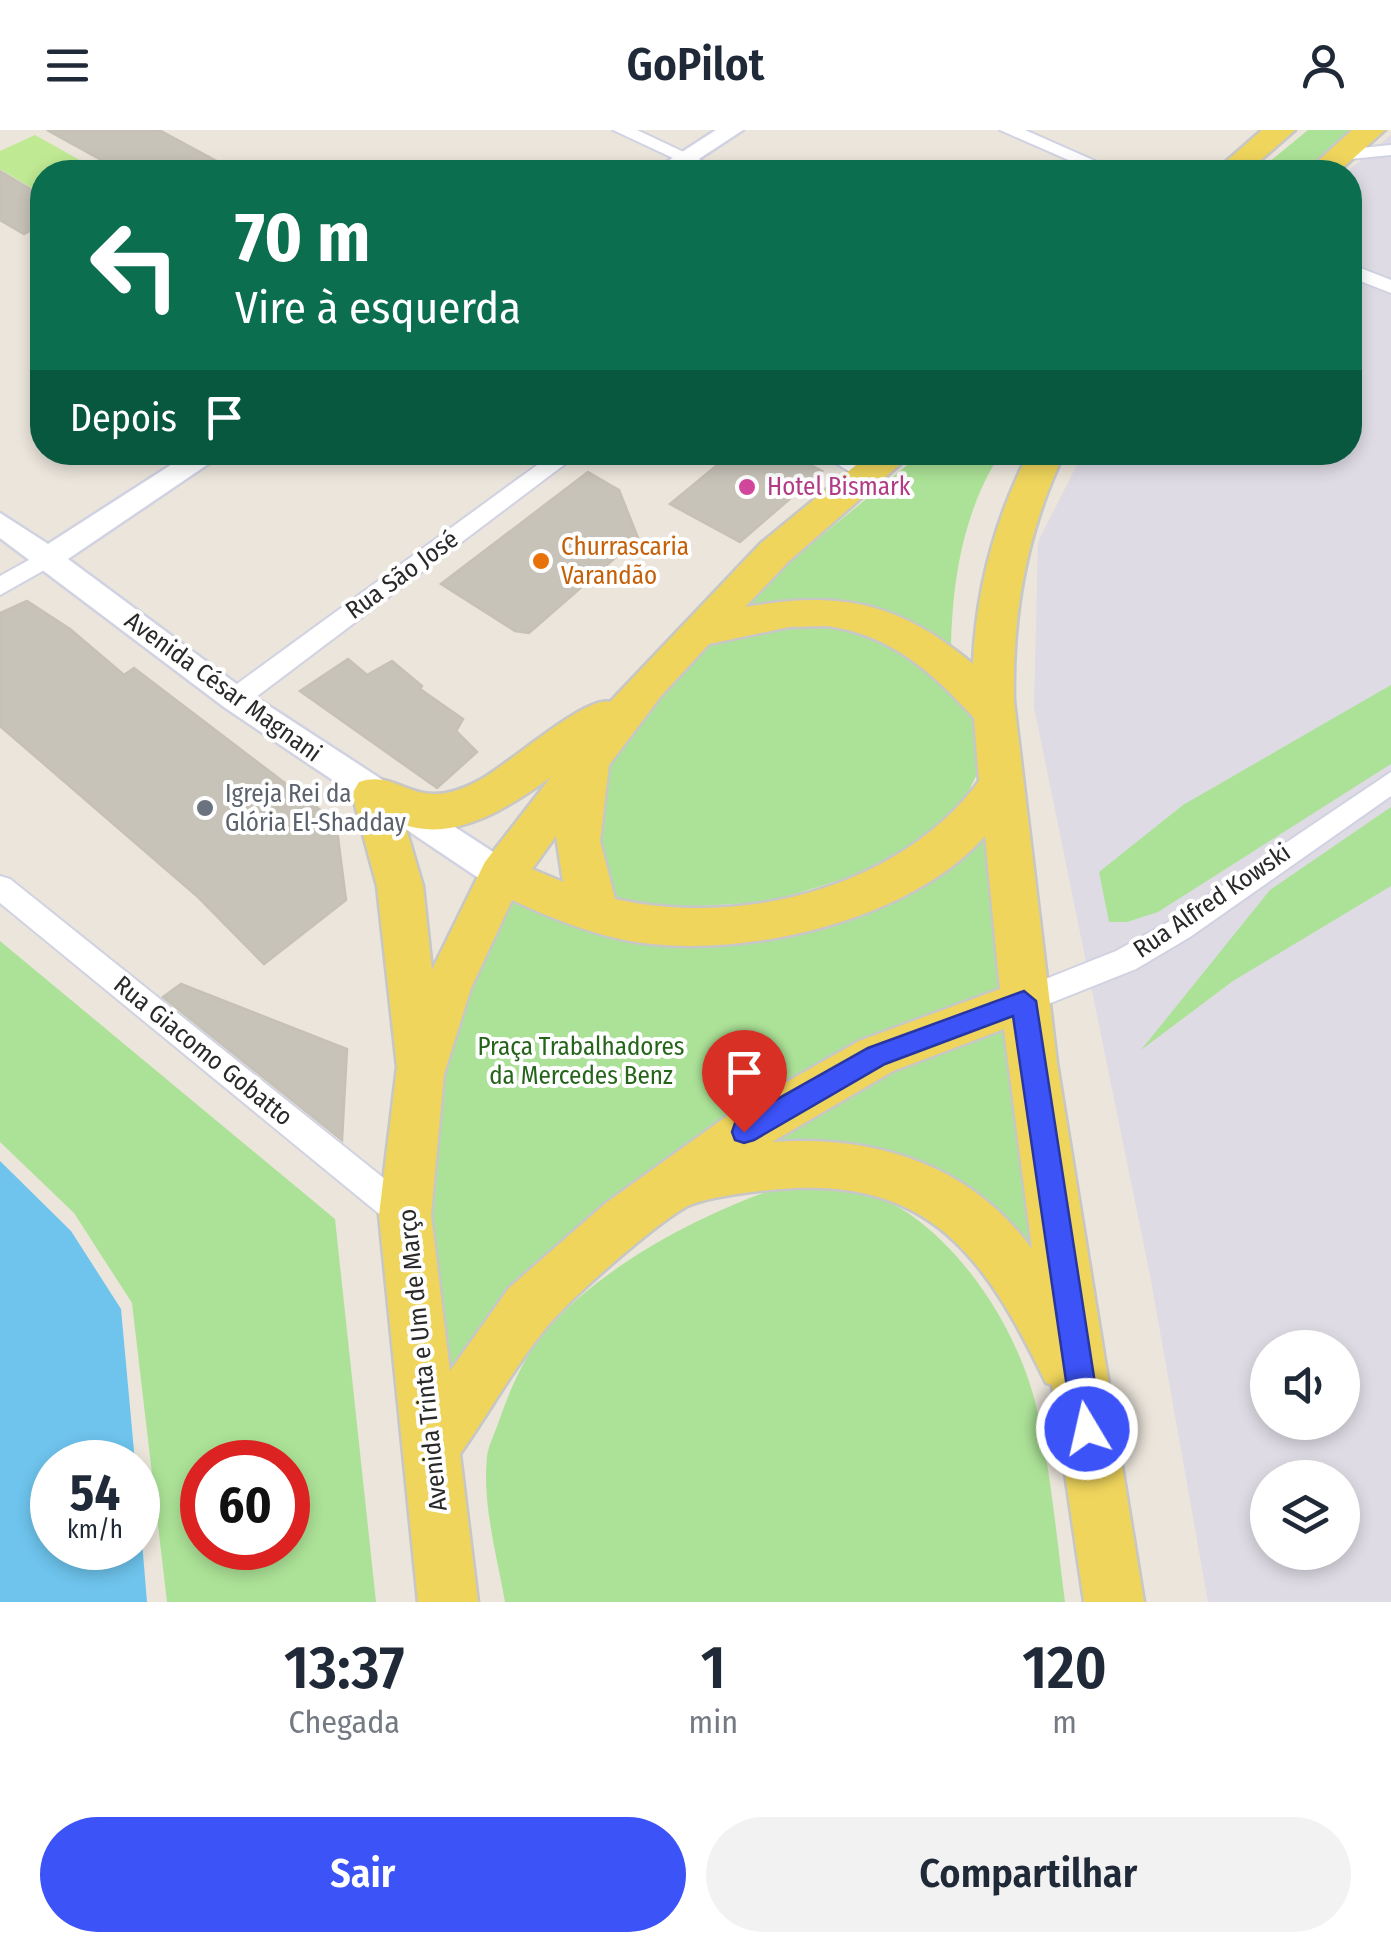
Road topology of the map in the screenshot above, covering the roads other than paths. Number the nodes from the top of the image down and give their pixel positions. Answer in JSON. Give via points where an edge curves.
{"nodes":[{"id":1,"x":622,"y":130,"type":"edge"},
{"id":2,"x":732,"y":130,"type":"edge"},
{"id":3,"x":1009,"y":130,"type":"edge"},
{"id":4,"x":1280,"y":130,"type":"edge"},
{"id":5,"x":1370,"y":130,"type":"edge"},
{"id":6,"x":1391,"y":150,"type":"edge"},
{"id":7,"x":685,"y":159,"type":"joint"},
{"id":8,"x":1082,"y":160,"type":"edge"},
{"id":9,"x":1244,"y":160,"type":"edge"},
{"id":10,"x":1335,"y":160,"type":"edge"},
{"id":11,"x":1347,"y":160,"type":"edge"},
{"id":12,"x":1362,"y":275,"type":"edge"},
{"id":13,"x":1391,"y":287,"type":"edge"},
{"id":14,"x":192,"y":465,"type":"edge"},
{"id":15,"x":552,"y":465,"type":"edge"},
{"id":16,"x":881,"y":465,"type":"edge"},
{"id":17,"x":1041,"y":465,"type":"edge"},
{"id":18,"x":0,"y":522,"type":"edge"},
{"id":19,"x":48,"y":558,"type":"junction"},
{"id":20,"x":0,"y":587,"type":"edge"},
{"id":21,"x":698,"y":632,"type":"junction"},
{"id":22,"x":646,"y":686,"type":"junction"},
{"id":23,"x":235,"y":699,"type":"junction"},
{"id":24,"x":995,"y":714,"type":"junction"},
{"id":25,"x":590,"y":756,"type":"junction"},
{"id":26,"x":1002,"y":781,"type":"junction"},
{"id":27,"x":1391,"y":782,"type":"edge"},
{"id":28,"x":374,"y":794,"type":"junction"},
{"id":29,"x":501,"y":876,"type":"junction"},
{"id":30,"x":0,"y":888,"type":"edge"},
{"id":31,"x":598,"y":914,"type":"junction"},
{"id":32,"x":1024,"y":1001,"type":"junction"},
{"id":33,"x":419,"y":1074,"type":"junction"},
{"id":34,"x":672,"y":1188,"type":"junction"},
{"id":35,"x":405,"y":1214,"type":"junction"},
{"id":36,"x":1082,"y":1394,"type":"junction"},
{"id":37,"x":430,"y":1449,"type":"junction"},
{"id":38,"x":448,"y":1602,"type":"edge"},
{"id":39,"x":1114,"y":1602,"type":"edge"}],
"edges":[{"from":1,"to":7,"type":"street"},
{"from":2,"to":7,"type":"street"},
{"from":3,"to":8,"type":"street"},
{"from":4,"to":9,"type":"main road"},
{"from":5,"to":10,"type":"main road"},
{"from":6,"to":11,"type":"street"},
{"from":12,"to":13,"type":"street"},
{"from":14,"to":19,"type":"street"},
{"from":15,"to":23,"type":"street","name":"Rua São José"},
{"from":16,"to":21,"type":"main road","name":"Avenida Trinta e Um de Março","via":[[776,552]]},
{"from":17,"to":24,"type":"main road","via":[[1020,513],[1006,574],[994,640]]},
{"from":18,"to":19,"type":"street","name":"Avenida César Magnani"},
{"from":19,"to":20,"type":"street"},
{"from":19,"to":23,"type":"street","name":"Avenida César Magnani"},
{"from":21,"to":22,"type":"main road","name":"Avenida Trinta e Um de Março"},
{"from":21,"to":24,"type":"main road","via":[[800,610],[867,616],[934,652]]},
{"from":22,"to":25,"type":"main road","name":"Avenida Trinta e Um de Março"},
{"from":22,"to":28,"type":"main road","via":[[464,807],[427,814]]},
{"from":23,"to":28,"type":"street","name":"Avenida César Magnani"},
{"from":24,"to":26,"type":"main road"},
{"from":25,"to":29,"type":"main road","name":"Avenida Trinta e Um de Março"},
{"from":25,"to":31,"type":"main road","via":[[576,857]]},
{"from":26,"to":31,"type":"main road","via":[[936,854],[861,892],[718,926],[642,924]]},
{"from":26,"to":32,"type":"main road"},
{"from":27,"to":32,"type":"street","name":"Rua Alfred Kowski","via":[[1180,928],[1126,960]]},
{"from":28,"to":29,"type":"street","name":"Avenida César Magnani"},
{"from":28,"to":33,"type":"main road","via":[[400,886]]},
{"from":29,"to":31,"type":"main road"},
{"from":29,"to":33,"type":"main road","name":"Avenida Trinta e Um de Março","via":[[447,988]]},
{"from":30,"to":35,"type":"street","name":"Rua Giacomo Gobatto"},
{"from":32,"to":34,"type":"main road","via":[[876,1056],[811,1090]]},
{"from":32,"to":36,"type":"main road"},
{"from":33,"to":35,"type":"main road","name":"Avenida Trinta e Um de Março"},
{"from":34,"to":36,"type":"main road","via":[[782,1162],[827,1162],[906,1181],[947,1201],[975,1222],[1028,1290]]},
{"from":34,"to":37,"type":"main road","via":[[573,1263],[528,1307]]},
{"from":35,"to":37,"type":"main road","name":"Avenida Trinta e Um de Março"},
{"from":36,"to":39,"type":"main road"},
{"from":37,"to":38,"type":"main road","name":"Avenida Trinta e Um de Março"}]}
